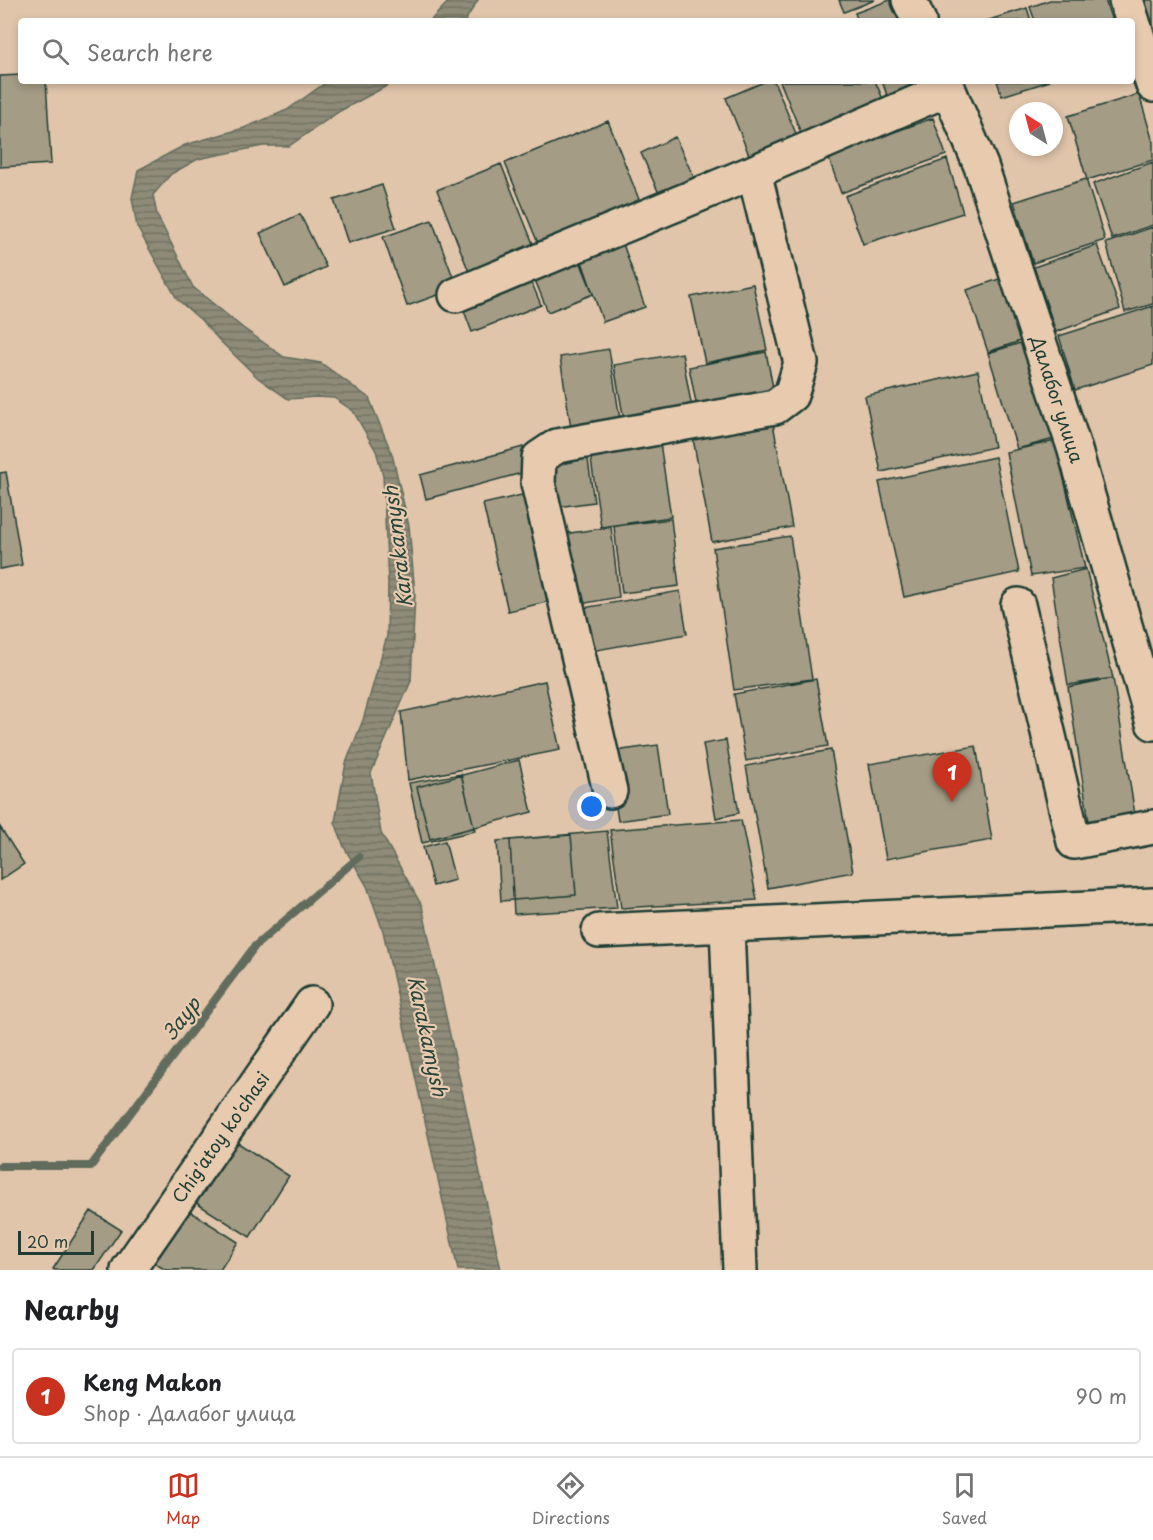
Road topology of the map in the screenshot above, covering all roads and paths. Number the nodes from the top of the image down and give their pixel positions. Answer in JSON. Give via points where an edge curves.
{"nodes":[{"id":1,"x":909,"y":0,"type":"edge"},
{"id":2,"x":1126,"y":0,"type":"edge"},
{"id":3,"x":918,"y":18,"type":"edge"},
{"id":4,"x":1132,"y":18,"type":"edge"},
{"id":5,"x":1135,"y":28,"type":"edge"},
{"id":6,"x":946,"y":85,"type":"edge"},
{"id":7,"x":1153,"y":85,"type":"edge"},
{"id":8,"x":754,"y":172,"type":"junction"},
{"id":9,"x":456,"y":295,"type":"dead end"},
{"id":10,"x":1018,"y":605,"type":"dead end"},
{"id":11,"x":1153,"y":723,"type":"edge"},
{"id":12,"x":610,"y":791,"type":"dead end"},
{"id":13,"x":1153,"y":827,"type":"edge"},
{"id":14,"x":1153,"y":905,"type":"edge"},
{"id":15,"x":727,"y":925,"type":"junction"},
{"id":16,"x":599,"y":931,"type":"dead end"},
{"id":17,"x":312,"y":1004,"type":"dead end"},
{"id":18,"x":128,"y":1270,"type":"edge"},
{"id":19,"x":740,"y":1270,"type":"edge"}],
"edges":[{"from":1,"to":3,"type":"street"},
{"from":2,"to":4,"type":"street"},
{"from":5,"to":7,"type":"street"},
{"from":6,"to":8,"type":"street"},
{"from":6,"to":11,"type":"street","name":"Далабог улица","via":[[981,166],[1070,436]]},
{"from":8,"to":9,"type":"street"},
{"from":8,"to":12,"type":"street","via":[[801,363],[791,394],[775,407],[557,446],[539,458],[538,483]]},
{"from":10,"to":13,"type":"street","via":[[1074,842]]},
{"from":14,"to":15,"type":"street"},
{"from":15,"to":16,"type":"street"},
{"from":15,"to":19,"type":"street"},
{"from":17,"to":18,"type":"street","name":"Chig'atoy ko'chasi"}]}
